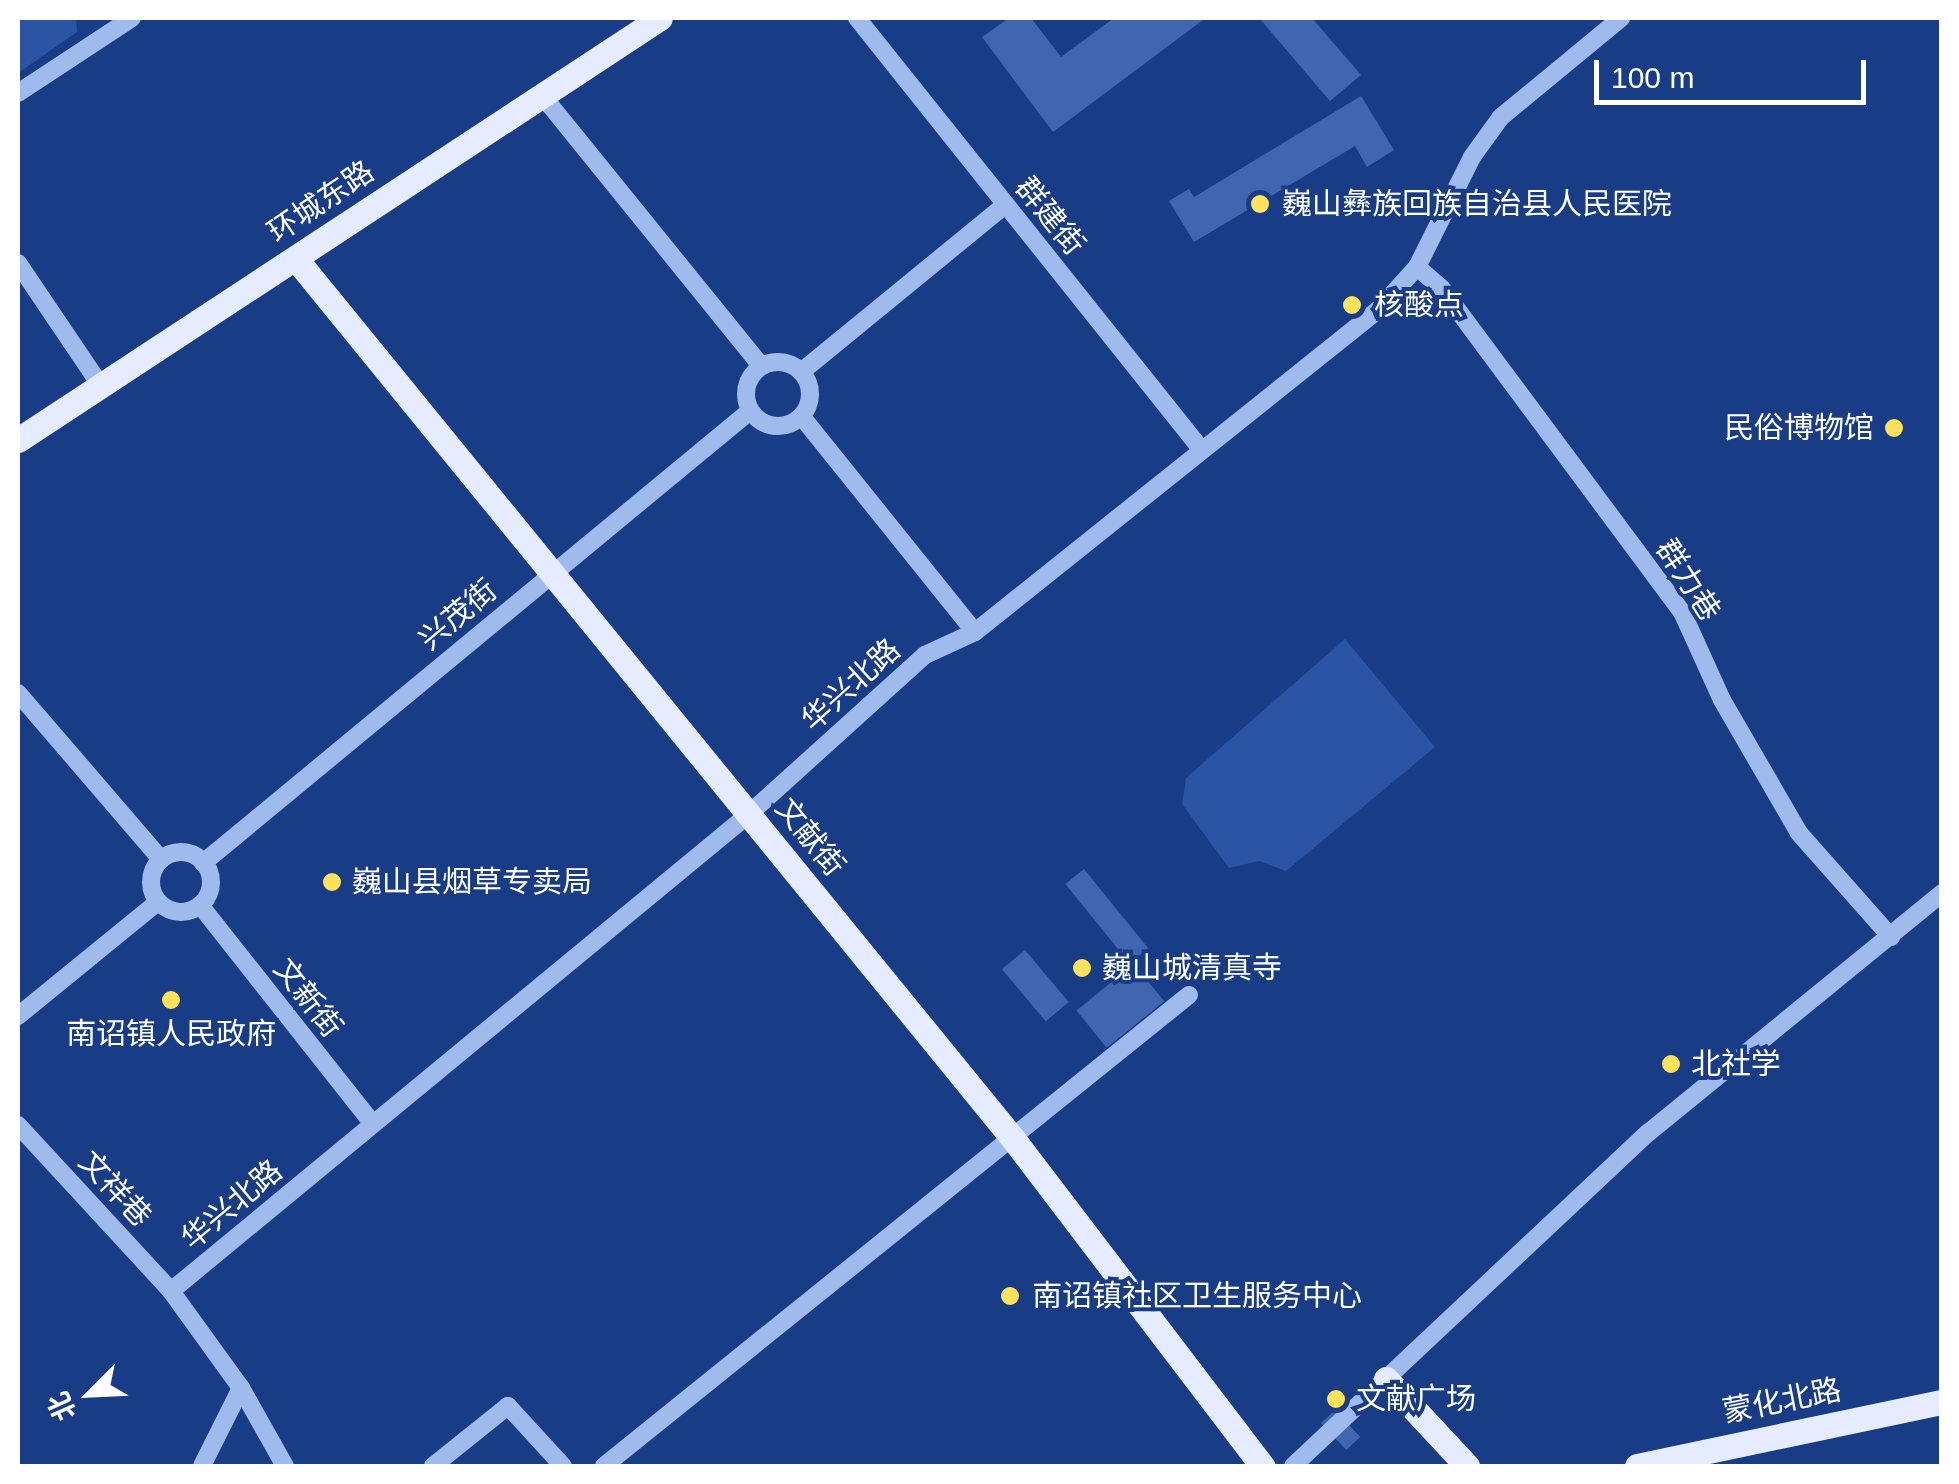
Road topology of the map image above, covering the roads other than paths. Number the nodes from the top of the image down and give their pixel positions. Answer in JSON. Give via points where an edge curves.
{"nodes":[{"id":1,"x":660,"y":18,"type":"edge"},
{"id":2,"x":856,"y":18,"type":"edge"},
{"id":3,"x":1621,"y":18,"type":"edge"},
{"id":4,"x":124,"y":20,"type":"edge"},
{"id":5,"x":18,"y":93,"type":"edge"},
{"id":6,"x":542,"y":94,"type":"junction"},
{"id":7,"x":1005,"y":204,"type":"junction"},
{"id":8,"x":296,"y":259,"type":"junction"},
{"id":9,"x":18,"y":263,"type":"edge"},
{"id":10,"x":1417,"y":267,"type":"junction"},
{"id":11,"x":761,"y":366,"type":"junction"},
{"id":12,"x":802,"y":372,"type":"junction"},
{"id":13,"x":101,"y":386,"type":"junction"},
{"id":14,"x":750,"y":411,"type":"junction"},
{"id":15,"x":802,"y":416,"type":"junction"},
{"id":16,"x":18,"y":440,"type":"edge"},
{"id":17,"x":1201,"y":448,"type":"junction"},
{"id":18,"x":552,"y":573,"type":"junction"},
{"id":19,"x":975,"y":632,"type":"junction"},
{"id":20,"x":18,"y":692,"type":"edge"},
{"id":21,"x":749,"y":814,"type":"junction"},
{"id":22,"x":162,"y":860,"type":"junction"},
{"id":23,"x":204,"y":863,"type":"junction"},
{"id":24,"x":1942,"y":893,"type":"edge"},
{"id":25,"x":158,"y":902,"type":"junction"},
{"id":26,"x":200,"y":905,"type":"junction"},
{"id":27,"x":1892,"y":937,"type":"junction"},
{"id":28,"x":1189,"y":995,"type":"dead end"},
{"id":29,"x":18,"y":1016,"type":"edge"},
{"id":30,"x":373,"y":1124,"type":"junction"},
{"id":31,"x":18,"y":1126,"type":"edge"},
{"id":32,"x":1014,"y":1140,"type":"junction"},
{"id":33,"x":172,"y":1291,"type":"junction"},
{"id":34,"x":1386,"y":1379,"type":"junction"},
{"id":35,"x":241,"y":1388,"type":"junction"},
{"id":36,"x":1942,"y":1402,"type":"edge"},
{"id":37,"x":202,"y":1466,"type":"edge"},
{"id":38,"x":285,"y":1466,"type":"edge"},
{"id":39,"x":433,"y":1466,"type":"edge"},
{"id":40,"x":563,"y":1466,"type":"edge"},
{"id":41,"x":604,"y":1466,"type":"edge"},
{"id":42,"x":1262,"y":1466,"type":"edge"},
{"id":43,"x":1293,"y":1466,"type":"edge"},
{"id":44,"x":1467,"y":1466,"type":"edge"},
{"id":45,"x":1637,"y":1466,"type":"edge"}],
"edges":[{"from":1,"to":6,"type":"main road","name":"环城东路"},
{"from":2,"to":7,"type":"street","name":"群建街"},
{"from":3,"to":10,"type":"street","name":"华兴北路","via":[[1502,116],[1472,157]]},
{"from":4,"to":5,"type":"street"},
{"from":6,"to":8,"type":"main road","name":"环城东路"},
{"from":6,"to":11,"type":"street"},
{"from":7,"to":12,"type":"street"},
{"from":7,"to":17,"type":"street","name":"群建街"},
{"from":8,"to":13,"type":"main road","name":"环城东路"},
{"from":8,"to":18,"type":"main road","name":"文献街"},
{"from":9,"to":13,"type":"street"},
{"from":10,"to":17,"type":"street","name":"华兴北路","via":[[1378,310]]},
{"from":10,"to":27,"type":"street","name":"群力巷","via":[[1442,289],[1682,614],[1722,700],[1799,833]]},
{"from":11,"to":12,"type":"street","via":[[778,362]]},
{"from":11,"to":14,"type":"street","via":[[746,391]]},
{"from":12,"to":15,"type":"street","via":[[810,389]]},
{"from":13,"to":16,"type":"main road","name":"环城东路"},
{"from":14,"to":15,"type":"street","via":[[775,427]]},
{"from":14,"to":18,"type":"street","name":"兴茂街"},
{"from":15,"to":19,"type":"street"},
{"from":17,"to":19,"type":"street","name":"华兴北路"},
{"from":18,"to":21,"type":"main road","name":"文献街"},
{"from":18,"to":23,"type":"street","name":"兴茂街"},
{"from":19,"to":21,"type":"street","name":"华兴北路","via":[[925,654]]},
{"from":20,"to":22,"type":"street"},
{"from":21,"to":30,"type":"street","name":"华兴北路"},
{"from":21,"to":32,"type":"main road","name":"文献街"},
{"from":22,"to":23,"type":"street","via":[[178,852]]},
{"from":22,"to":25,"type":"street","via":[[152,875]]},
{"from":23,"to":26,"type":"street","via":[[211,880]]},
{"from":24,"to":27,"type":"street"},
{"from":25,"to":26,"type":"street","via":[[183,912]]},
{"from":25,"to":29,"type":"street"},
{"from":26,"to":30,"type":"street","name":"文新街"},
{"from":27,"to":34,"type":"street","via":[[1648,1133]]},
{"from":28,"to":32,"type":"street"},
{"from":30,"to":33,"type":"street","name":"华兴北路"},
{"from":31,"to":33,"type":"street","name":"文祥巷"},
{"from":32,"to":41,"type":"street"},
{"from":32,"to":42,"type":"main road","name":"文献街"},
{"from":33,"to":35,"type":"street","name":"文祥巷"},
{"from":34,"to":43,"type":"street"},
{"from":34,"to":44,"type":"main road"},
{"from":35,"to":37,"type":"street"},
{"from":35,"to":38,"type":"street","name":"文祥巷"},
{"from":36,"to":45,"type":"main road","name":"蒙化北路"},
{"from":39,"to":40,"type":"street","via":[[508,1406]]}]}
